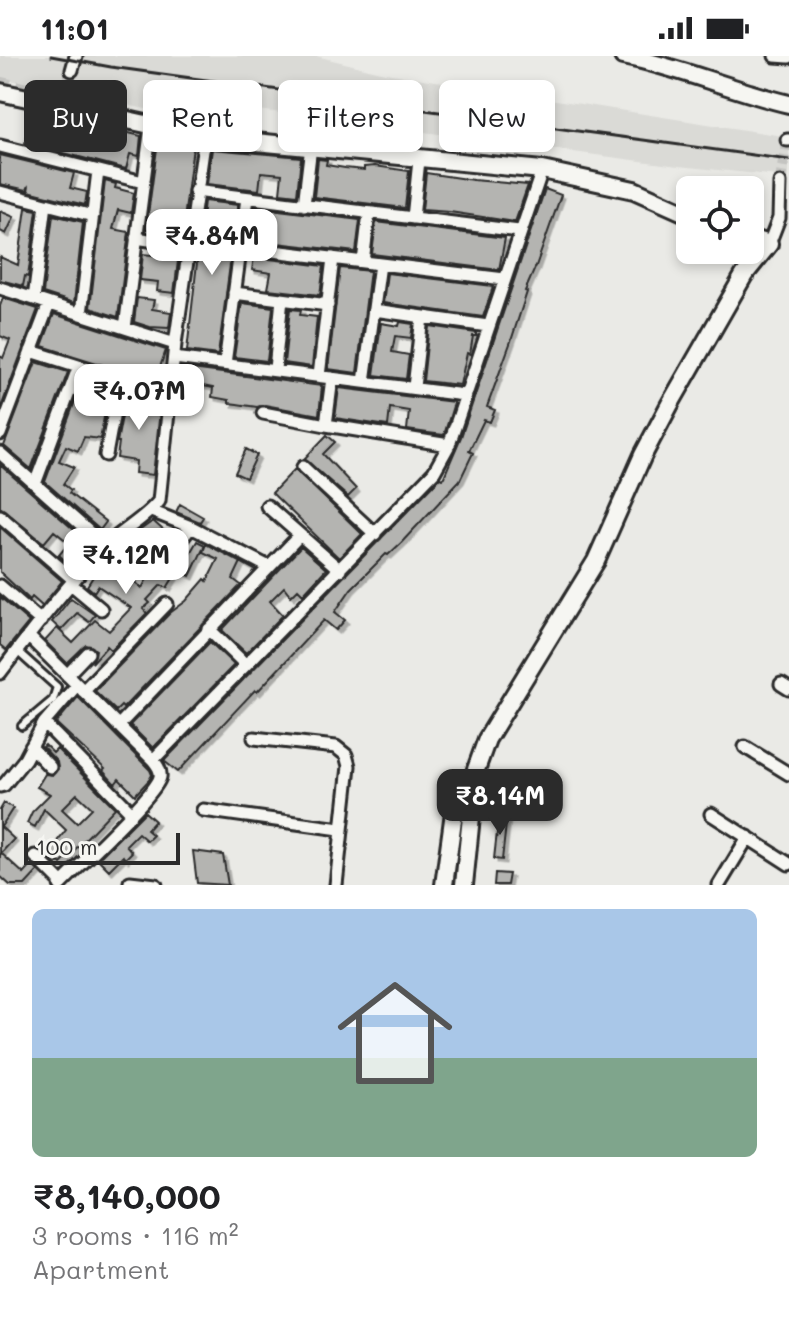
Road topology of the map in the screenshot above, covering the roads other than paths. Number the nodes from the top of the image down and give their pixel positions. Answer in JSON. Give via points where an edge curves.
{"nodes":[{"id":1,"x":76,"y":56,"type":"edge"},
{"id":2,"x":623,"y":56,"type":"edge"},
{"id":3,"x":775,"y":56,"type":"edge"},
{"id":4,"x":789,"y":57,"type":"edge"},
{"id":5,"x":72,"y":70,"type":"tunnel mouth"},
{"id":6,"x":0,"y":92,"type":"edge"},
{"id":7,"x":789,"y":104,"type":"edge"},
{"id":8,"x":143,"y":124,"type":"edge"},
{"id":9,"x":0,"y":146,"type":"edge"},
{"id":10,"x":147,"y":152,"type":"edge"},
{"id":11,"x":202,"y":152,"type":"edge"},
{"id":12,"x":310,"y":152,"type":"edge"},
{"id":13,"x":357,"y":152,"type":"edge"},
{"id":14,"x":419,"y":160,"type":"junction"},
{"id":15,"x":542,"y":170,"type":"junction"},
{"id":16,"x":98,"y":171,"type":"junction"},
{"id":17,"x":143,"y":182,"type":"junction"},
{"id":18,"x":780,"y":183,"type":"tunnel mouth"},
{"id":19,"x":195,"y":191,"type":"junction"},
{"id":20,"x":0,"y":194,"type":"edge"},
{"id":21,"x":247,"y":198,"type":"junction"},
{"id":22,"x":46,"y":204,"type":"junction"},
{"id":23,"x":304,"y":205,"type":"junction"},
{"id":24,"x":676,"y":209,"type":"edge"},
{"id":25,"x":369,"y":213,"type":"junction"},
{"id":26,"x":93,"y":216,"type":"junction"},
{"id":27,"x":413,"y":218,"type":"junction"},
{"id":28,"x":519,"y":231,"type":"junction"},
{"id":29,"x":136,"y":238,"type":"junction"},
{"id":30,"x":764,"y":242,"type":"edge"},
{"id":31,"x":769,"y":244,"type":"junction"},
{"id":32,"x":188,"y":246,"type":"junction"},
{"id":33,"x":240,"y":247,"type":"junction"},
{"id":34,"x":333,"y":258,"type":"junction"},
{"id":35,"x":363,"y":262,"type":"junction"},
{"id":36,"x":380,"y":264,"type":"junction"},
{"id":37,"x":504,"y":279,"type":"junction"},
{"id":38,"x":0,"y":289,"type":"edge"},
{"id":39,"x":234,"y":293,"type":"junction"},
{"id":40,"x":34,"y":299,"type":"junction"},
{"id":41,"x":282,"y":299,"type":"junction"},
{"id":42,"x":49,"y":304,"type":"junction"},
{"id":43,"x":328,"y":305,"type":"junction"},
{"id":44,"x":374,"y":310,"type":"junction"},
{"id":45,"x":81,"y":314,"type":"junction"},
{"id":46,"x":422,"y":317,"type":"junction"},
{"id":47,"x":488,"y":326,"type":"junction"},
{"id":48,"x":125,"y":328,"type":"junction"},
{"id":49,"x":175,"y":344,"type":"junction"},
{"id":50,"x":31,"y":351,"type":"junction"},
{"id":51,"x":174,"y":358,"type":"junction"},
{"id":52,"x":225,"y":364,"type":"junction"},
{"id":53,"x":79,"y":366,"type":"junction"},
{"id":54,"x":275,"y":369,"type":"junction"},
{"id":55,"x":319,"y":376,"type":"junction"},
{"id":56,"x":332,"y":378,"type":"junction"},
{"id":57,"x":120,"y":379,"type":"junction"},
{"id":58,"x":364,"y":382,"type":"junction"},
{"id":59,"x":414,"y":387,"type":"junction"},
{"id":60,"x":170,"y":395,"type":"junction"},
{"id":61,"x":464,"y":395,"type":"junction"},
{"id":62,"x":263,"y":413,"type":"dead end"},
{"id":63,"x":326,"y":425,"type":"junction"},
{"id":64,"x":0,"y":434,"type":"edge"},
{"id":65,"x":449,"y":445,"type":"junction"},
{"id":66,"x":0,"y":453,"type":"edge"},
{"id":67,"x":106,"y":455,"type":"dead end"},
{"id":68,"x":303,"y":467,"type":"dead end"},
{"id":69,"x":35,"y":484,"type":"junction"},
{"id":70,"x":267,"y":506,"type":"dead end"},
{"id":71,"x":151,"y":511,"type":"junction"},
{"id":72,"x":0,"y":516,"type":"edge"},
{"id":73,"x":191,"y":527,"type":"junction"},
{"id":74,"x":375,"y":534,"type":"junction"},
{"id":75,"x":300,"y":535,"type":"junction"},
{"id":76,"x":105,"y":546,"type":"junction"},
{"id":77,"x":161,"y":565,"type":"dead end"},
{"id":78,"x":269,"y":567,"type":"junction"},
{"id":79,"x":340,"y":570,"type":"junction"},
{"id":80,"x":72,"y":582,"type":"junction"},
{"id":81,"x":0,"y":586,"type":"edge"},
{"id":82,"x":167,"y":604,"type":"dead end"},
{"id":83,"x":101,"y":609,"type":"dead end"},
{"id":84,"x":41,"y":621,"type":"junction"},
{"id":85,"x":209,"y":629,"type":"junction"},
{"id":86,"x":28,"y":636,"type":"junction"},
{"id":87,"x":17,"y":651,"type":"junction"},
{"id":88,"x":88,"y":653,"type":"dead end"},
{"id":89,"x":5,"y":657,"type":"edge"},
{"id":90,"x":246,"y":665,"type":"junction"},
{"id":91,"x":0,"y":673,"type":"edge"},
{"id":92,"x":67,"y":675,"type":"junction"},
{"id":93,"x":80,"y":688,"type":"junction"},
{"id":94,"x":44,"y":723,"type":"junction"},
{"id":95,"x":22,"y":726,"type":"dead end"},
{"id":96,"x":118,"y":726,"type":"junction"},
{"id":97,"x":254,"y":738,"type":"dead end"},
{"id":98,"x":31,"y":747,"type":"junction"},
{"id":99,"x":745,"y":747,"type":"dead end"},
{"id":100,"x":153,"y":760,"type":"junction"},
{"id":101,"x":50,"y":767,"type":"dead end"},
{"id":102,"x":789,"y":774,"type":"edge"},
{"id":103,"x":0,"y":786,"type":"edge"},
{"id":104,"x":469,"y":789,"type":"junction"},
{"id":105,"x":203,"y":810,"type":"dead end"},
{"id":106,"x":132,"y":813,"type":"junction"},
{"id":107,"x":711,"y":814,"type":"dead end"},
{"id":108,"x":340,"y":829,"type":"junction"},
{"id":109,"x":748,"y":837,"type":"junction"},
{"id":110,"x":35,"y":856,"type":"dead end"},
{"id":111,"x":789,"y":864,"type":"edge"},
{"id":112,"x":130,"y":882,"type":"dead end"},
{"id":113,"x":61,"y":884,"type":"edge"},
{"id":114,"x":156,"y":885,"type":"edge"},
{"id":115,"x":336,"y":885,"type":"edge"},
{"id":116,"x":444,"y":885,"type":"edge"},
{"id":117,"x":464,"y":885,"type":"edge"},
{"id":118,"x":719,"y":885,"type":"edge"}],
"edges":[{"from":1,"to":5,"type":"street"},
{"from":2,"to":7,"type":"street"},
{"from":3,"to":4,"type":"street"},
{"from":6,"to":8,"type":"street"},
{"from":9,"to":16,"type":"street"},
{"from":10,"to":17,"type":"street"},
{"from":11,"to":19,"type":"street"},
{"from":12,"to":23,"type":"street"},
{"from":13,"to":14,"type":"street"},
{"from":14,"to":15,"type":"street"},
{"from":14,"to":27,"type":"street"},
{"from":15,"to":24,"type":"street","via":[[634,190]]},
{"from":15,"to":28,"type":"street"},
{"from":16,"to":17,"type":"street"},
{"from":16,"to":26,"type":"street"},
{"from":17,"to":29,"type":"street"},
{"from":18,"to":31,"type":"street","via":[[779,218]]},
{"from":19,"to":21,"type":"street"},
{"from":19,"to":32,"type":"street"},
{"from":20,"to":22,"type":"street"},
{"from":21,"to":23,"type":"street"},
{"from":21,"to":33,"type":"street"},
{"from":22,"to":26,"type":"street"},
{"from":22,"to":40,"type":"street"},
{"from":23,"to":25,"type":"street"},
{"from":25,"to":27,"type":"street"},
{"from":25,"to":35,"type":"street"},
{"from":26,"to":45,"type":"street"},
{"from":27,"to":28,"type":"street"},
{"from":28,"to":37,"type":"street"},
{"from":29,"to":32,"type":"street"},
{"from":29,"to":48,"type":"street"},
{"from":30,"to":31,"type":"street"},
{"from":31,"to":104,"type":"street","via":[[744,275],[670,404],[596,561],[487,739]]},
{"from":32,"to":49,"type":"street"},
{"from":33,"to":34,"type":"street"},
{"from":33,"to":39,"type":"street"},
{"from":34,"to":35,"type":"street"},
{"from":34,"to":43,"type":"street"},
{"from":35,"to":36,"type":"street"},
{"from":36,"to":37,"type":"street"},
{"from":36,"to":44,"type":"street"},
{"from":37,"to":47,"type":"street"},
{"from":38,"to":40,"type":"street"},
{"from":39,"to":41,"type":"street"},
{"from":39,"to":52,"type":"street"},
{"from":40,"to":42,"type":"street"},
{"from":41,"to":43,"type":"street"},
{"from":41,"to":54,"type":"street"},
{"from":42,"to":45,"type":"street"},
{"from":42,"to":50,"type":"street"},
{"from":43,"to":55,"type":"street"},
{"from":44,"to":46,"type":"street"},
{"from":44,"to":58,"type":"street"},
{"from":45,"to":48,"type":"street"},
{"from":46,"to":47,"type":"street"},
{"from":46,"to":59,"type":"street"},
{"from":47,"to":61,"type":"street"},
{"from":48,"to":49,"type":"street"},
{"from":49,"to":51,"type":"street"},
{"from":50,"to":53,"type":"street"},
{"from":50,"to":64,"type":"street"},
{"from":51,"to":52,"type":"street"},
{"from":51,"to":60,"type":"street"},
{"from":52,"to":54,"type":"street"},
{"from":53,"to":57,"type":"street"},
{"from":53,"to":69,"type":"street"},
{"from":54,"to":55,"type":"street"},
{"from":55,"to":56,"type":"street"},
{"from":56,"to":58,"type":"street"},
{"from":56,"to":63,"type":"street"},
{"from":57,"to":60,"type":"street"},
{"from":57,"to":67,"type":"street"},
{"from":58,"to":59,"type":"street"},
{"from":59,"to":61,"type":"street"},
{"from":60,"to":71,"type":"street","via":[[159,501]]},
{"from":61,"to":65,"type":"street"},
{"from":62,"to":63,"type":"street"},
{"from":63,"to":65,"type":"street"},
{"from":65,"to":74,"type":"street","via":[[434,472]]},
{"from":66,"to":69,"type":"street"},
{"from":68,"to":74,"type":"street"},
{"from":69,"to":76,"type":"street"},
{"from":70,"to":75,"type":"street"},
{"from":71,"to":73,"type":"street"},
{"from":71,"to":76,"type":"street"},
{"from":72,"to":80,"type":"street"},
{"from":73,"to":77,"type":"street"},
{"from":73,"to":78,"type":"street"},
{"from":74,"to":79,"type":"street"},
{"from":75,"to":78,"type":"street"},
{"from":75,"to":79,"type":"street"},
{"from":76,"to":80,"type":"street"},
{"from":78,"to":85,"type":"street"},
{"from":79,"to":90,"type":"street"},
{"from":80,"to":83,"type":"street"},
{"from":80,"to":84,"type":"street"},
{"from":81,"to":84,"type":"street"},
{"from":82,"to":93,"type":"street"},
{"from":84,"to":86,"type":"street"},
{"from":85,"to":90,"type":"street"},
{"from":85,"to":96,"type":"street"},
{"from":86,"to":87,"type":"street"},
{"from":86,"to":92,"type":"street"},
{"from":87,"to":89,"type":"street"},
{"from":87,"to":95,"type":"lane","via":[[57,687],[53,700]]},
{"from":88,"to":92,"type":"street"},
{"from":89,"to":91,"type":"street"},
{"from":90,"to":100,"type":"street"},
{"from":92,"to":93,"type":"street"},
{"from":93,"to":94,"type":"street"},
{"from":93,"to":96,"type":"street"},
{"from":94,"to":98,"type":"street"},
{"from":94,"to":106,"type":"street"},
{"from":96,"to":100,"type":"street"},
{"from":97,"to":108,"type":"street","via":[[336,747],[346,755]]},
{"from":98,"to":101,"type":"street"},
{"from":98,"to":103,"type":"street"},
{"from":99,"to":102,"type":"street"},
{"from":100,"to":106,"type":"street","via":[[160,776]]},
{"from":104,"to":116,"type":"street","via":[[455,805]]},
{"from":104,"to":117,"type":"street"},
{"from":105,"to":108,"type":"street"},
{"from":106,"to":113,"type":"street"},
{"from":107,"to":109,"type":"street"},
{"from":108,"to":115,"type":"street"},
{"from":109,"to":111,"type":"street"},
{"from":109,"to":118,"type":"street"},
{"from":110,"to":113,"type":"street"},
{"from":112,"to":114,"type":"street"}]}
